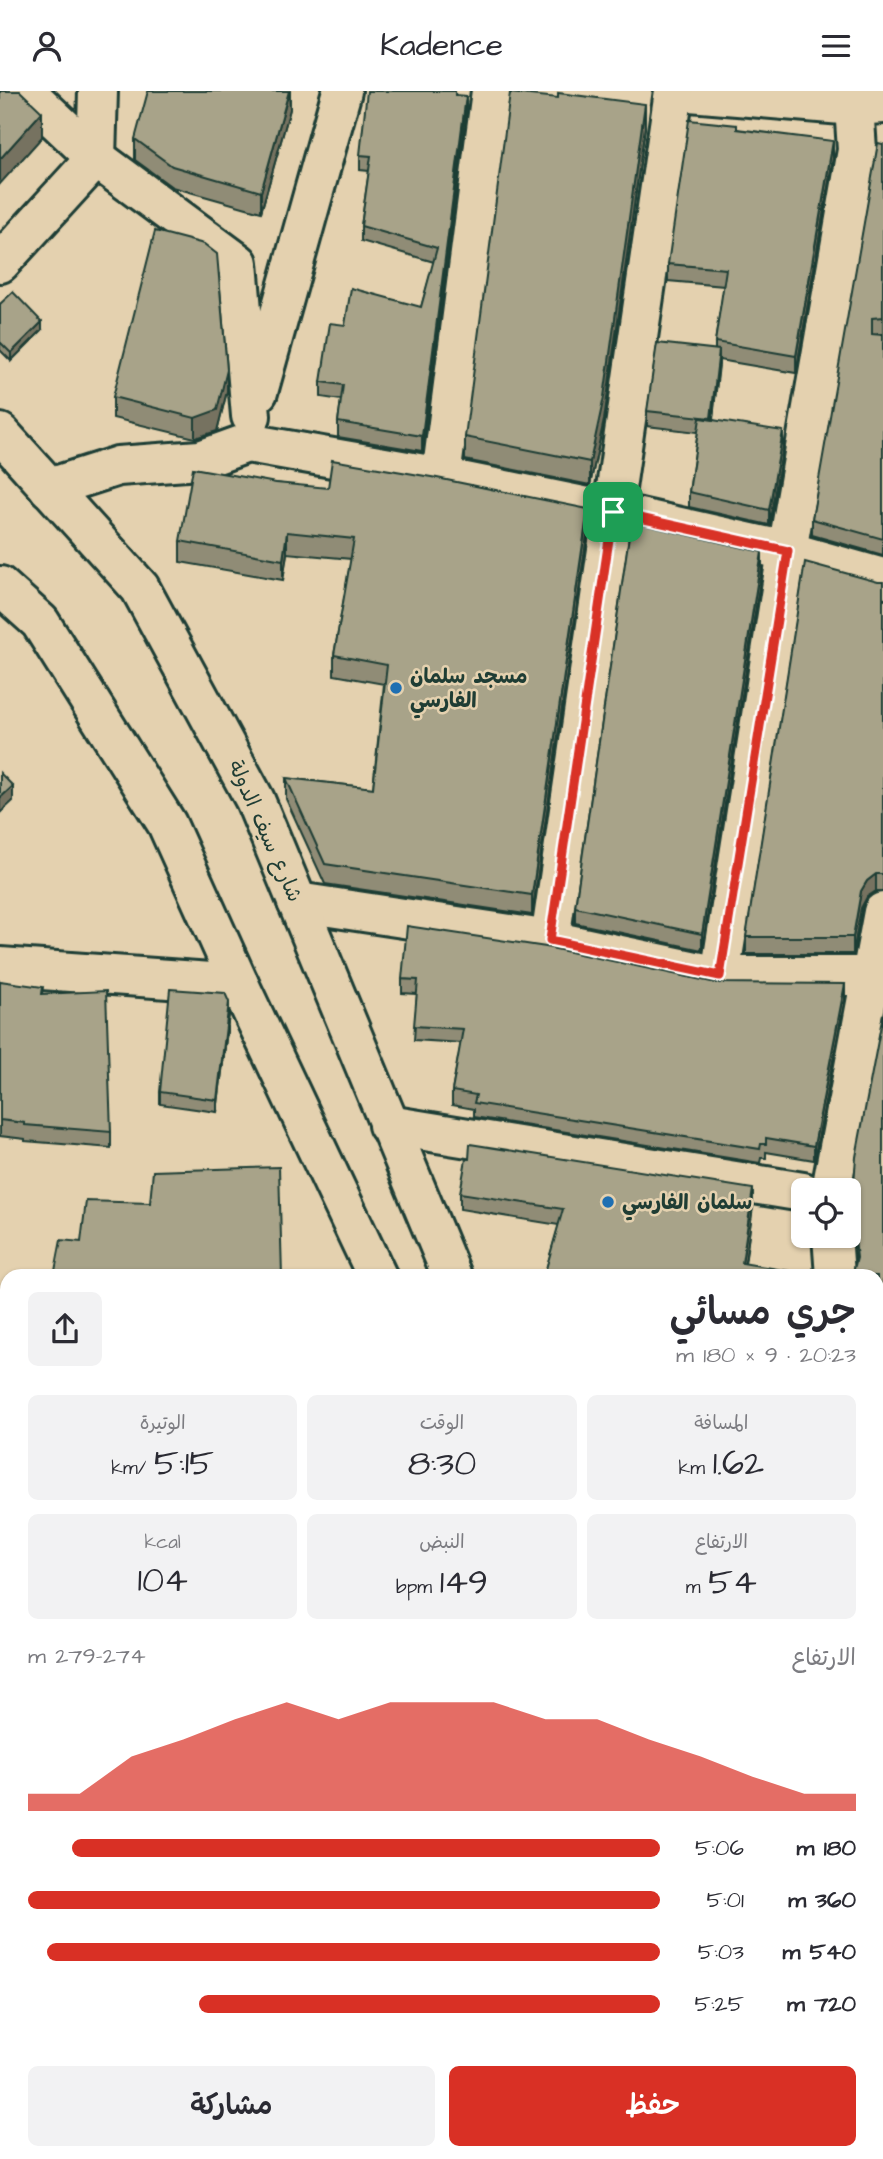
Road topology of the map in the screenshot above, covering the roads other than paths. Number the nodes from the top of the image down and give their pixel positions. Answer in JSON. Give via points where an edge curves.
{"nodes":[{"id":1,"x":25,"y":91,"type":"edge"},
{"id":2,"x":98,"y":91,"type":"edge"},
{"id":3,"x":342,"y":91,"type":"edge"},
{"id":4,"x":492,"y":91,"type":"edge"},
{"id":5,"x":676,"y":91,"type":"edge"},
{"id":6,"x":869,"y":105,"type":"edge"},
{"id":7,"x":96,"y":158,"type":"junction"},
{"id":8,"x":0,"y":263,"type":"edge"},
{"id":9,"x":249,"y":430,"type":"junction"},
{"id":10,"x":0,"y":433,"type":"edge"},
{"id":11,"x":442,"y":477,"type":"junction"},
{"id":12,"x":49,"y":488,"type":"junction"},
{"id":13,"x":613,"y":512,"type":"junction"},
{"id":14,"x":788,"y":551,"type":"junction"},
{"id":15,"x":883,"y":578,"type":"edge"},
{"id":16,"x":0,"y":586,"type":"edge"},
{"id":17,"x":297,"y":902,"type":"junction"},
{"id":18,"x":883,"y":912,"type":"edge"},
{"id":19,"x":550,"y":940,"type":"junction"},
{"id":20,"x":0,"y":967,"type":"edge"},
{"id":21,"x":720,"y":976,"type":"junction"},
{"id":22,"x":878,"y":976,"type":"edge"},
{"id":23,"x":239,"y":984,"type":"junction"},
{"id":24,"x":388,"y":1125,"type":"junction"},
{"id":25,"x":834,"y":1178,"type":"edge"},
{"id":26,"x":791,"y":1190,"type":"edge"},
{"id":27,"x":833,"y":1248,"type":"edge"},
{"id":28,"x":374,"y":1269,"type":"edge"},
{"id":29,"x":449,"y":1269,"type":"edge"},
{"id":30,"x":834,"y":1269,"type":"edge"}],
"edges":[{"from":1,"to":7,"type":"street"},
{"from":2,"to":7,"type":"street"},
{"from":3,"to":9,"type":"street"},
{"from":4,"to":11,"type":"street"},
{"from":5,"to":6,"type":"street"},
{"from":5,"to":13,"type":"street"},
{"from":6,"to":14,"type":"street","via":[[857,150]]},
{"from":7,"to":8,"type":"street"},
{"from":7,"to":9,"type":"street","via":[[238,263]]},
{"from":9,"to":11,"type":"street"},
{"from":9,"to":12,"type":"street","via":[[200,460],[118,466]]},
{"from":10,"to":12,"type":"street","name":"شارع سيف الدولة"},
{"from":11,"to":13,"type":"street"},
{"from":12,"to":17,"type":"street","name":"شارع سيف الدولة","via":[[140,588],[255,800]]},
{"from":13,"to":14,"type":"street"},
{"from":13,"to":19,"type":"street"},
{"from":14,"to":15,"type":"street"},
{"from":14,"to":21,"type":"street"},
{"from":16,"to":23,"type":"street","via":[[40,622],[167,824]]},
{"from":17,"to":19,"type":"street"},
{"from":17,"to":24,"type":"street","name":"شارع سيف الدولة"},
{"from":18,"to":22,"type":"street"},
{"from":19,"to":21,"type":"street"},
{"from":20,"to":23,"type":"street"},
{"from":21,"to":22,"type":"street"},
{"from":22,"to":25,"type":"street"},
{"from":23,"to":28,"type":"street"},
{"from":24,"to":26,"type":"street"},
{"from":24,"to":29,"type":"street","name":"شارع سيف الدولة"},
{"from":27,"to":30,"type":"street"}]}
